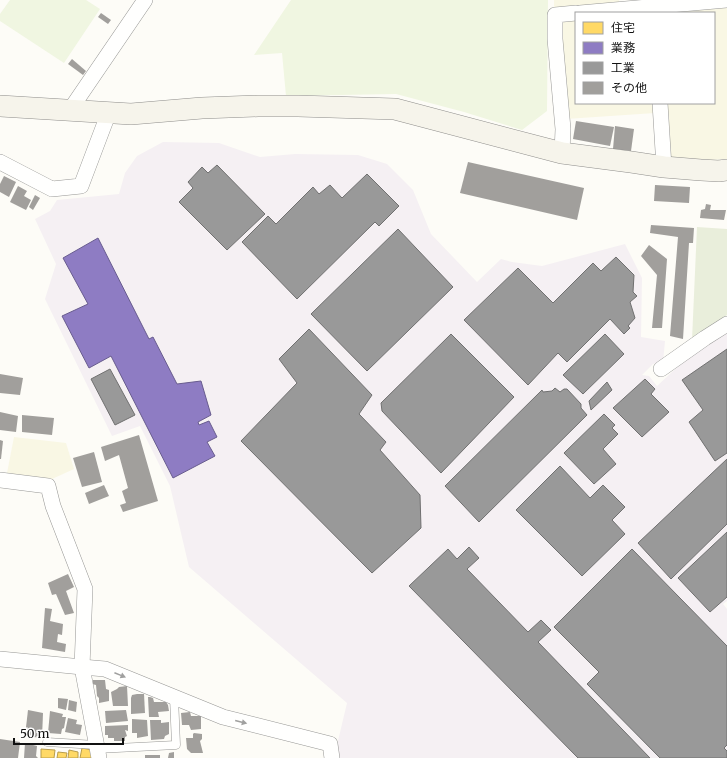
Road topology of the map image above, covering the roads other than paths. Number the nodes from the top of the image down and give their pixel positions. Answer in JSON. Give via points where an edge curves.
{"nodes":[{"id":1,"x":145,"y":0,"type":"edge"},
{"id":2,"x":727,"y":0,"type":"edge"},
{"id":3,"x":654,"y":10,"type":"edge"},
{"id":4,"x":605,"y":12,"type":"edge"},
{"id":5,"x":575,"y":13,"type":"edge"},
{"id":6,"x":660,"y":104,"type":"edge"},
{"id":7,"x":0,"y":106,"type":"edge"},
{"id":8,"x":70,"y":110,"type":"junction"},
{"id":9,"x":109,"y":112,"type":"junction"},
{"id":10,"x":562,"y":153,"type":"junction"},
{"id":11,"x":0,"y":162,"type":"edge"},
{"id":12,"x":664,"y":167,"type":"junction"},
{"id":13,"x":727,"y":170,"type":"edge"},
{"id":14,"x":727,"y":324,"type":"edge"},
{"id":15,"x":661,"y":369,"type":"dead end"},
{"id":16,"x":0,"y":480,"type":"edge"},
{"id":17,"x":0,"y":659,"type":"edge"},
{"id":18,"x":82,"y":667,"type":"junction"},
{"id":19,"x":174,"y":697,"type":"junction"},
{"id":20,"x":47,"y":742,"type":"dead end"},
{"id":21,"x":97,"y":751,"type":"edge"},
{"id":22,"x":332,"y":758,"type":"edge"}],
"edges":[{"from":1,"to":8,"type":"street"},
{"from":2,"to":3,"type":"street"},
{"from":3,"to":4,"type":"street"},
{"from":5,"to":10,"type":"street","via":[[555,15],[563,129]]},
{"from":6,"to":12,"type":"street"},
{"from":7,"to":8,"type":"street"},
{"from":8,"to":9,"type":"street"},
{"from":9,"to":10,"type":"street","via":[[131,114],[271,106],[395,109]]},
{"from":9,"to":11,"type":"street","via":[[81,186],[52,189]]},
{"from":10,"to":12,"type":"street"},
{"from":12,"to":13,"type":"street"},
{"from":14,"to":15,"type":"street"},
{"from":16,"to":18,"type":"street","via":[[48,486],[53,506],[85,589]]},
{"from":17,"to":18,"type":"street"},
{"from":18,"to":19,"type":"street","one_way":true,"via":[[106,669]]},
{"from":18,"to":21,"type":"street"},
{"from":19,"to":21,"type":"lane","via":[[176,745]]},
{"from":19,"to":22,"type":"street","one_way":true,"via":[[223,717],[330,744]]},
{"from":20,"to":21,"type":"lane"}]}
